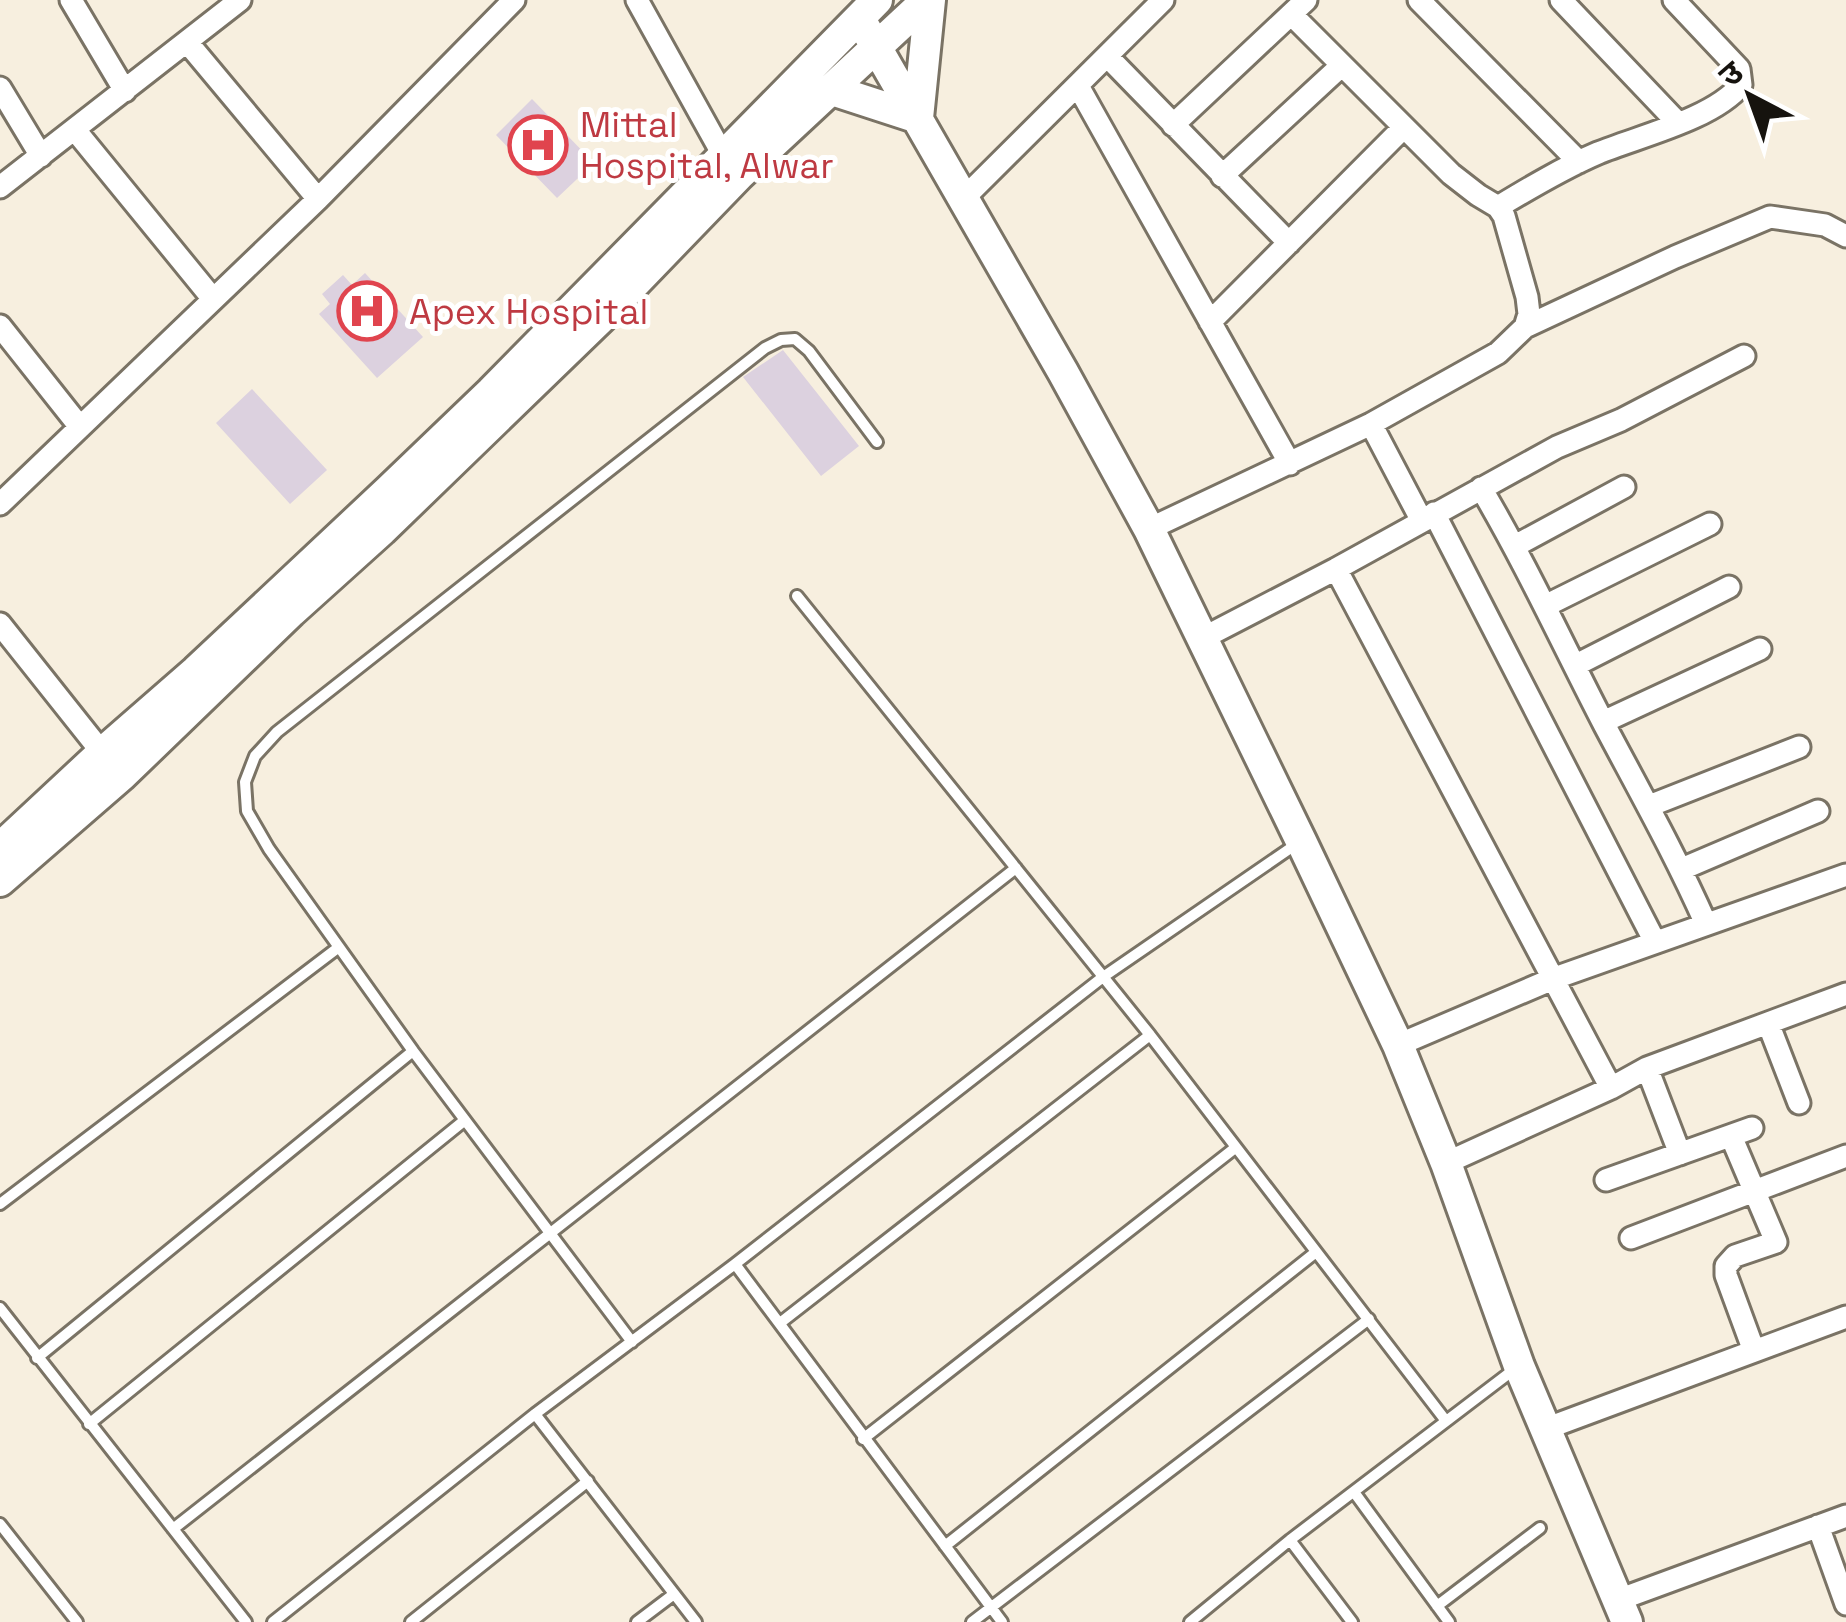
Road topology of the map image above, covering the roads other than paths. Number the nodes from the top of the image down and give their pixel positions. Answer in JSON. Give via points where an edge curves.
{"nodes":[{"id":1,"x":71,"y":0,"type":"edge"},
{"id":2,"x":240,"y":0,"type":"edge"},
{"id":3,"x":514,"y":0,"type":"edge"},
{"id":4,"x":638,"y":0,"type":"edge"},
{"id":5,"x":928,"y":0,"type":"edge"},
{"id":6,"x":1163,"y":0,"type":"edge"},
{"id":7,"x":1419,"y":0,"type":"edge"},
{"id":8,"x":1561,"y":0,"type":"edge"},
{"id":9,"x":1675,"y":0,"type":"edge"},
{"id":10,"x":1299,"y":7,"type":"edge"},
{"id":11,"x":868,"y":9,"type":"edge"},
{"id":12,"x":188,"y":42,"type":"junction"},
{"id":13,"x":877,"y":49,"type":"junction"},
{"id":14,"x":1107,"y":56,"type":"junction"},
{"id":15,"x":1341,"y":66,"type":"junction"},
{"id":16,"x":1078,"y":86,"type":"junction"},
{"id":17,"x":0,"y":88,"type":"edge"},
{"id":18,"x":832,"y":90,"type":"junction"},
{"id":19,"x":125,"y":91,"type":"junction"},
{"id":20,"x":918,"y":118,"type":"junction"},
{"id":21,"x":1677,"y":122,"type":"junction"},
{"id":22,"x":1173,"y":125,"type":"junction"},
{"id":23,"x":1403,"y":128,"type":"junction"},
{"id":24,"x":75,"y":130,"type":"junction"},
{"id":25,"x":723,"y":155,"type":"junction"},
{"id":26,"x":41,"y":156,"type":"junction"},
{"id":27,"x":1580,"y":162,"type":"junction"},
{"id":28,"x":1222,"y":176,"type":"junction"},
{"id":29,"x":0,"y":187,"type":"edge"},
{"id":30,"x":964,"y":197,"type":"junction"},
{"id":31,"x":318,"y":199,"type":"junction"},
{"id":32,"x":1498,"y":207,"type":"junction"},
{"id":33,"x":1846,"y":236,"type":"edge"},
{"id":34,"x":1289,"y":243,"type":"junction"},
{"id":35,"x":213,"y":299,"type":"junction"},
{"id":36,"x":1210,"y":322,"type":"junction"},
{"id":37,"x":0,"y":326,"type":"edge"},
{"id":38,"x":1525,"y":327,"type":"junction"},
{"id":39,"x":1744,"y":356,"type":"dead end"},
{"id":40,"x":1371,"y":424,"type":"junction"},
{"id":41,"x":80,"y":427,"type":"junction"},
{"id":42,"x":877,"y":442,"type":"dead end"},
{"id":43,"x":1290,"y":464,"type":"junction"},
{"id":44,"x":1624,"y":487,"type":"dead end"},
{"id":45,"x":1481,"y":488,"type":"junction"},
{"id":46,"x":0,"y":504,"type":"edge"},
{"id":47,"x":1428,"y":517,"type":"junction"},
{"id":48,"x":1710,"y":524,"type":"dead end"},
{"id":49,"x":1149,"y":529,"type":"junction"},
{"id":50,"x":1515,"y":546,"type":"junction"},
{"id":51,"x":1336,"y":569,"type":"junction"},
{"id":52,"x":1729,"y":586,"type":"dead end"},
{"id":53,"x":797,"y":596,"type":"dead end"},
{"id":54,"x":1545,"y":606,"type":"junction"},
{"id":55,"x":0,"y":624,"type":"edge"},
{"id":56,"x":1203,"y":638,"type":"junction"},
{"id":57,"x":1760,"y":649,"type":"dead end"},
{"id":58,"x":1576,"y":665,"type":"junction"},
{"id":59,"x":1603,"y":722,"type":"junction"},
{"id":60,"x":1798,"y":747,"type":"dead end"},
{"id":61,"x":112,"y":764,"type":"junction"},
{"id":62,"x":1649,"y":806,"type":"junction"},
{"id":63,"x":1818,"y":811,"type":"dead end"},
{"id":64,"x":1301,"y":841,"type":"junction"},
{"id":65,"x":0,"y":848,"type":"edge"},
{"id":66,"x":1016,"y":868,"type":"junction"},
{"id":67,"x":1682,"y":869,"type":"junction"},
{"id":68,"x":1846,"y":875,"type":"edge"},
{"id":69,"x":0,"y":881,"type":"edge"},
{"id":70,"x":1706,"y":924,"type":"junction"},
{"id":71,"x":1655,"y":942,"type":"junction"},
{"id":72,"x":339,"y":947,"type":"junction"},
{"id":73,"x":1103,"y":977,"type":"junction"},
{"id":74,"x":1555,"y":978,"type":"junction"},
{"id":75,"x":1846,"y":994,"type":"edge"},
{"id":76,"x":1768,"y":1023,"type":"junction"},
{"id":77,"x":1150,"y":1035,"type":"junction"},
{"id":78,"x":1398,"y":1045,"type":"junction"},
{"id":79,"x":413,"y":1051,"type":"junction"},
{"id":80,"x":1647,"y":1068,"type":"junction"},
{"id":81,"x":1611,"y":1088,"type":"junction"},
{"id":82,"x":1799,"y":1103,"type":"dead end"},
{"id":83,"x":465,"y":1120,"type":"junction"},
{"id":84,"x":1234,"y":1148,"type":"junction"},
{"id":85,"x":1680,"y":1154,"type":"junction"},
{"id":86,"x":1846,"y":1156,"type":"edge"},
{"id":87,"x":1446,"y":1163,"type":"junction"},
{"id":88,"x":1606,"y":1180,"type":"dead end"},
{"id":89,"x":1755,"y":1192,"type":"junction"},
{"id":90,"x":0,"y":1204,"type":"edge"},
{"id":91,"x":548,"y":1233,"type":"junction"},
{"id":92,"x":1630,"y":1238,"type":"dead end"},
{"id":93,"x":1316,"y":1252,"type":"junction"},
{"id":94,"x":735,"y":1264,"type":"junction"},
{"id":95,"x":0,"y":1308,"type":"edge"},
{"id":96,"x":1846,"y":1317,"type":"edge"},
{"id":97,"x":1369,"y":1318,"type":"junction"},
{"id":98,"x":780,"y":1323,"type":"junction"},
{"id":99,"x":632,"y":1342,"type":"junction"},
{"id":100,"x":1754,"y":1351,"type":"junction"},
{"id":101,"x":38,"y":1358,"type":"junction"},
{"id":102,"x":1519,"y":1366,"type":"junction"},
{"id":103,"x":535,"y":1414,"type":"junction"},
{"id":104,"x":1445,"y":1421,"type":"junction"},
{"id":105,"x":89,"y":1424,"type":"junction"},
{"id":106,"x":1545,"y":1429,"type":"junction"},
{"id":107,"x":863,"y":1439,"type":"junction"},
{"id":108,"x":588,"y":1481,"type":"junction"},
{"id":109,"x":1354,"y":1492,"type":"junction"},
{"id":110,"x":1846,"y":1516,"type":"edge"},
{"id":111,"x":1818,"y":1526,"type":"junction"},
{"id":112,"x":1540,"y":1528,"type":"dead end"},
{"id":113,"x":173,"y":1529,"type":"junction"},
{"id":114,"x":2,"y":1533,"type":"edge"},
{"id":115,"x":1290,"y":1540,"type":"junction"},
{"id":116,"x":946,"y":1546,"type":"junction"},
{"id":117,"x":674,"y":1594,"type":"junction"},
{"id":118,"x":1846,"y":1604,"type":"edge"},
{"id":119,"x":1437,"y":1606,"type":"junction"},
{"id":120,"x":990,"y":1607,"type":"junction"},
{"id":121,"x":1207,"y":1609,"type":"junction"},
{"id":122,"x":1622,"y":1611,"type":"edge"},
{"id":123,"x":77,"y":1622,"type":"edge"},
{"id":124,"x":246,"y":1622,"type":"edge"},
{"id":125,"x":273,"y":1622,"type":"edge"},
{"id":126,"x":411,"y":1622,"type":"edge"},
{"id":127,"x":637,"y":1622,"type":"edge"},
{"id":128,"x":697,"y":1622,"type":"edge"},
{"id":129,"x":972,"y":1622,"type":"edge"},
{"id":130,"x":1002,"y":1622,"type":"edge"},
{"id":131,"x":1190,"y":1622,"type":"edge"},
{"id":132,"x":1216,"y":1622,"type":"edge"},
{"id":133,"x":1352,"y":1622,"type":"edge"},
{"id":134,"x":1449,"y":1622,"type":"edge"}],
"edges":[{"from":1,"to":19,"type":"street"},
{"from":2,"to":12,"type":"street"},
{"from":3,"to":31,"type":"street"},
{"from":4,"to":25,"type":"street"},
{"from":5,"to":13,"type":"main road"},
{"from":5,"to":20,"type":"main road"},
{"from":6,"to":14,"type":"street"},
{"from":7,"to":27,"type":"street"},
{"from":8,"to":21,"type":"street"},
{"from":9,"to":21,"type":"street","via":[[1742,77],[1724,102]]},
{"from":10,"to":15,"type":"street"},
{"from":10,"to":22,"type":"street"},
{"from":11,"to":13,"type":"main road"},
{"from":11,"to":25,"type":"main road"},
{"from":12,"to":19,"type":"street"},
{"from":12,"to":31,"type":"street"},
{"from":13,"to":18,"type":"main road"},
{"from":13,"to":20,"type":"main road"},
{"from":14,"to":16,"type":"street"},
{"from":14,"to":22,"type":"street"},
{"from":15,"to":23,"type":"street"},
{"from":15,"to":28,"type":"street"},
{"from":16,"to":30,"type":"street"},
{"from":16,"to":36,"type":"street"},
{"from":17,"to":26,"type":"street"},
{"from":18,"to":20,"type":"main road"},
{"from":18,"to":61,"type":"main road","via":[[396,517]]},
{"from":19,"to":24,"type":"street"},
{"from":20,"to":30,"type":"main road"},
{"from":21,"to":27,"type":"street"},
{"from":22,"to":28,"type":"street"},
{"from":23,"to":32,"type":"street"},
{"from":23,"to":34,"type":"street"},
{"from":24,"to":26,"type":"street"},
{"from":24,"to":35,"type":"street"},
{"from":25,"to":61,"type":"main road","via":[[507,375],[196,671]]},
{"from":26,"to":29,"type":"street"},
{"from":27,"to":32,"type":"street"},
{"from":28,"to":34,"type":"street"},
{"from":30,"to":49,"type":"main road"},
{"from":31,"to":35,"type":"street"},
{"from":32,"to":38,"type":"street","via":[[1527,297]]},
{"from":33,"to":38,"type":"street","via":[[1770,217]]},
{"from":34,"to":36,"type":"street"},
{"from":35,"to":41,"type":"street"},
{"from":36,"to":43,"type":"street"},
{"from":37,"to":41,"type":"street"},
{"from":38,"to":40,"type":"street","via":[[1498,353]]},
{"from":39,"to":45,"type":"street"},
{"from":40,"to":43,"type":"street"},
{"from":40,"to":47,"type":"street"},
{"from":41,"to":46,"type":"street"},
{"from":42,"to":72,"type":"lane","via":[[795,339],[765,348],[277,732],[245,782],[247,811]]},
{"from":43,"to":49,"type":"street"},
{"from":44,"to":50,"type":"street"},
{"from":45,"to":47,"type":"street"},
{"from":45,"to":50,"type":"street"},
{"from":47,"to":51,"type":"street"},
{"from":47,"to":71,"type":"street"},
{"from":48,"to":54,"type":"street"},
{"from":49,"to":56,"type":"main road"},
{"from":50,"to":54,"type":"street"},
{"from":51,"to":56,"type":"street"},
{"from":51,"to":74,"type":"street"},
{"from":52,"to":58,"type":"street"},
{"from":53,"to":66,"type":"lane"},
{"from":54,"to":58,"type":"street"},
{"from":55,"to":61,"type":"street"},
{"from":56,"to":64,"type":"main road"},
{"from":57,"to":59,"type":"street"},
{"from":58,"to":59,"type":"street"},
{"from":59,"to":62,"type":"street"},
{"from":60,"to":62,"type":"street"},
{"from":61,"to":65,"type":"main road"},
{"from":61,"to":69,"type":"main road"},
{"from":62,"to":67,"type":"street"},
{"from":63,"to":67,"type":"street"},
{"from":64,"to":73,"type":"lane"},
{"from":64,"to":78,"type":"main road"},
{"from":66,"to":73,"type":"lane"},
{"from":66,"to":91,"type":"lane"},
{"from":67,"to":70,"type":"street"},
{"from":68,"to":70,"type":"street"},
{"from":70,"to":71,"type":"street"},
{"from":71,"to":74,"type":"street"},
{"from":72,"to":79,"type":"lane"},
{"from":72,"to":90,"type":"lane"},
{"from":73,"to":77,"type":"lane"},
{"from":73,"to":94,"type":"lane"},
{"from":74,"to":78,"type":"street"},
{"from":74,"to":81,"type":"street"},
{"from":75,"to":76,"type":"street"},
{"from":76,"to":80,"type":"street"},
{"from":76,"to":82,"type":"street"},
{"from":77,"to":84,"type":"lane"},
{"from":77,"to":98,"type":"lane"},
{"from":78,"to":87,"type":"main road"},
{"from":79,"to":83,"type":"lane"},
{"from":79,"to":101,"type":"lane"},
{"from":80,"to":81,"type":"street"},
{"from":80,"to":85,"type":"street"},
{"from":81,"to":87,"type":"street"},
{"from":83,"to":91,"type":"lane"},
{"from":83,"to":105,"type":"lane"},
{"from":84,"to":93,"type":"lane"},
{"from":84,"to":107,"type":"lane"},
{"from":85,"to":88,"type":"street"},
{"from":85,"to":89,"type":"street","via":[[1741,1132]]},
{"from":86,"to":89,"type":"street"},
{"from":87,"to":102,"type":"main road"},
{"from":89,"to":92,"type":"street"},
{"from":89,"to":100,"type":"street","via":[[1776,1241],[1726,1266]]},
{"from":91,"to":99,"type":"lane"},
{"from":91,"to":113,"type":"lane"},
{"from":93,"to":97,"type":"lane"},
{"from":93,"to":116,"type":"lane"},
{"from":94,"to":98,"type":"lane"},
{"from":94,"to":99,"type":"lane"},
{"from":95,"to":101,"type":"lane"},
{"from":96,"to":100,"type":"street"},
{"from":97,"to":104,"type":"lane"},
{"from":97,"to":120,"type":"lane"},
{"from":98,"to":107,"type":"lane"},
{"from":99,"to":103,"type":"lane"},
{"from":100,"to":106,"type":"street"},
{"from":101,"to":105,"type":"lane"},
{"from":102,"to":104,"type":"lane"},
{"from":102,"to":106,"type":"main road"},
{"from":103,"to":108,"type":"lane"},
{"from":103,"to":125,"type":"lane"},
{"from":104,"to":109,"type":"lane"},
{"from":105,"to":113,"type":"lane"},
{"from":106,"to":122,"type":"main road"},
{"from":107,"to":116,"type":"lane"},
{"from":108,"to":117,"type":"lane"},
{"from":108,"to":126,"type":"lane"},
{"from":109,"to":115,"type":"lane"},
{"from":109,"to":119,"type":"lane"},
{"from":110,"to":111,"type":"street"},
{"from":111,"to":118,"type":"street"},
{"from":111,"to":122,"type":"street"},
{"from":112,"to":119,"type":"lane"},
{"from":113,"to":124,"type":"lane"},
{"from":114,"to":123,"type":"lane"},
{"from":115,"to":121,"type":"lane"},
{"from":115,"to":133,"type":"lane"},
{"from":116,"to":120,"type":"lane"},
{"from":117,"to":127,"type":"lane"},
{"from":117,"to":128,"type":"lane"},
{"from":119,"to":134,"type":"lane"},
{"from":120,"to":129,"type":"lane"},
{"from":120,"to":130,"type":"lane"},
{"from":121,"to":131,"type":"lane"},
{"from":121,"to":132,"type":"lane"}]}
